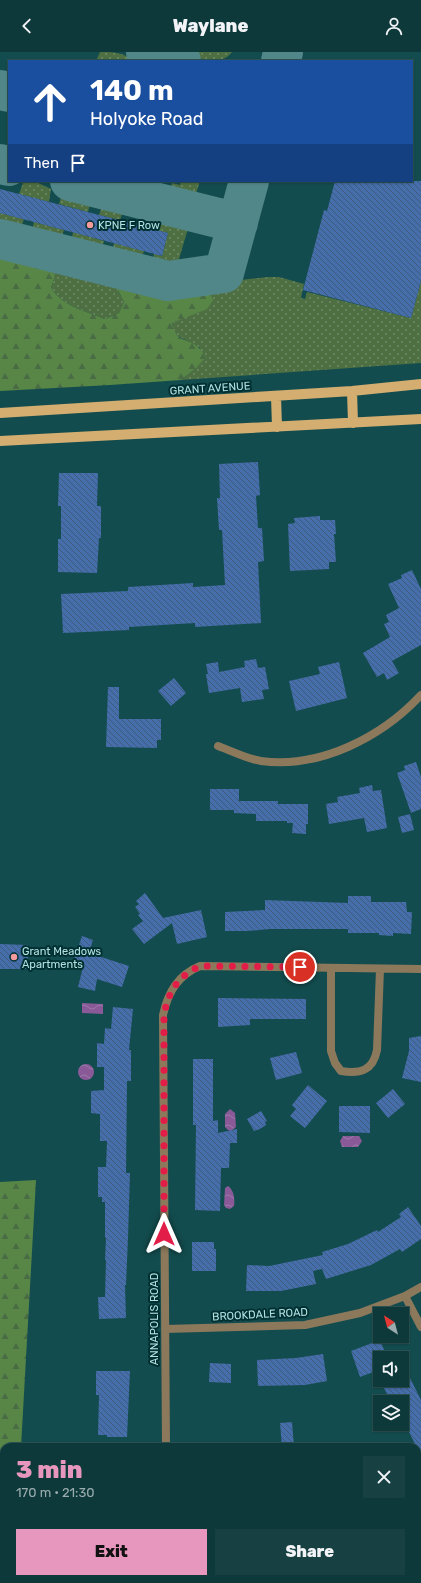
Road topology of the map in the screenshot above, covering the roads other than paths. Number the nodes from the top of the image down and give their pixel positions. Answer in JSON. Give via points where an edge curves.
{"nodes":[{"id":1,"x":421,"y":384,"type":"edge"},
{"id":2,"x":352,"y":391,"type":"junction"},
{"id":3,"x":276,"y":396,"type":"junction"},
{"id":4,"x":0,"y":413,"type":"edge"},
{"id":5,"x":421,"y":420,"type":"edge"},
{"id":6,"x":353,"y":423,"type":"junction"},
{"id":7,"x":277,"y":427,"type":"junction"},
{"id":8,"x":0,"y":441,"type":"edge"},
{"id":9,"x":421,"y":695,"type":"edge"},
{"id":10,"x":218,"y":746,"type":"dead end"},
{"id":11,"x":331,"y":968,"type":"junction"},
{"id":12,"x":380,"y":969,"type":"junction"},
{"id":13,"x":421,"y":969,"type":"edge"},
{"id":14,"x":421,"y":1287,"type":"edge"},
{"id":15,"x":405,"y":1296,"type":"junction"},
{"id":16,"x":421,"y":1327,"type":"edge"},
{"id":17,"x":165,"y":1329,"type":"junction"},
{"id":18,"x":166,"y":1443,"type":"edge"}],
"edges":[{"from":1,"to":2,"type":"main road","name":"GRANT AVENUE"},
{"from":2,"to":3,"type":"main road","name":"GRANT AVENUE"},
{"from":2,"to":6,"type":"main road"},
{"from":3,"to":4,"type":"main road","name":"GRANT AVENUE"},
{"from":3,"to":7,"type":"main road"},
{"from":5,"to":6,"type":"main road"},
{"from":6,"to":7,"type":"main road"},
{"from":7,"to":8,"type":"main road"},
{"from":9,"to":10,"type":"street","via":[[408,710],[388,725],[324,757],[291,763],[260,761]]},
{"from":11,"to":12,"type":"street","name":"ANNAPOLIS ROAD"},
{"from":11,"to":12,"type":"street","via":[[331,1051],[341,1071],[351,1073],[369,1068],[375,1060]]},
{"from":11,"to":17,"type":"street","name":"ANNAPOLIS ROAD","via":[[200,966],[192,969],[175,985],[166,1004]]},
{"from":12,"to":13,"type":"street","name":"ANNAPOLIS ROAD"},
{"from":14,"to":15,"type":"street","name":"BROOKDALE ROAD"},
{"from":15,"to":16,"type":"street"},
{"from":15,"to":17,"type":"street","name":"BROOKDALE ROAD","via":[[360,1313],[305,1325]]},
{"from":17,"to":18,"type":"street","name":"ANNAPOLIS ROAD"}]}
